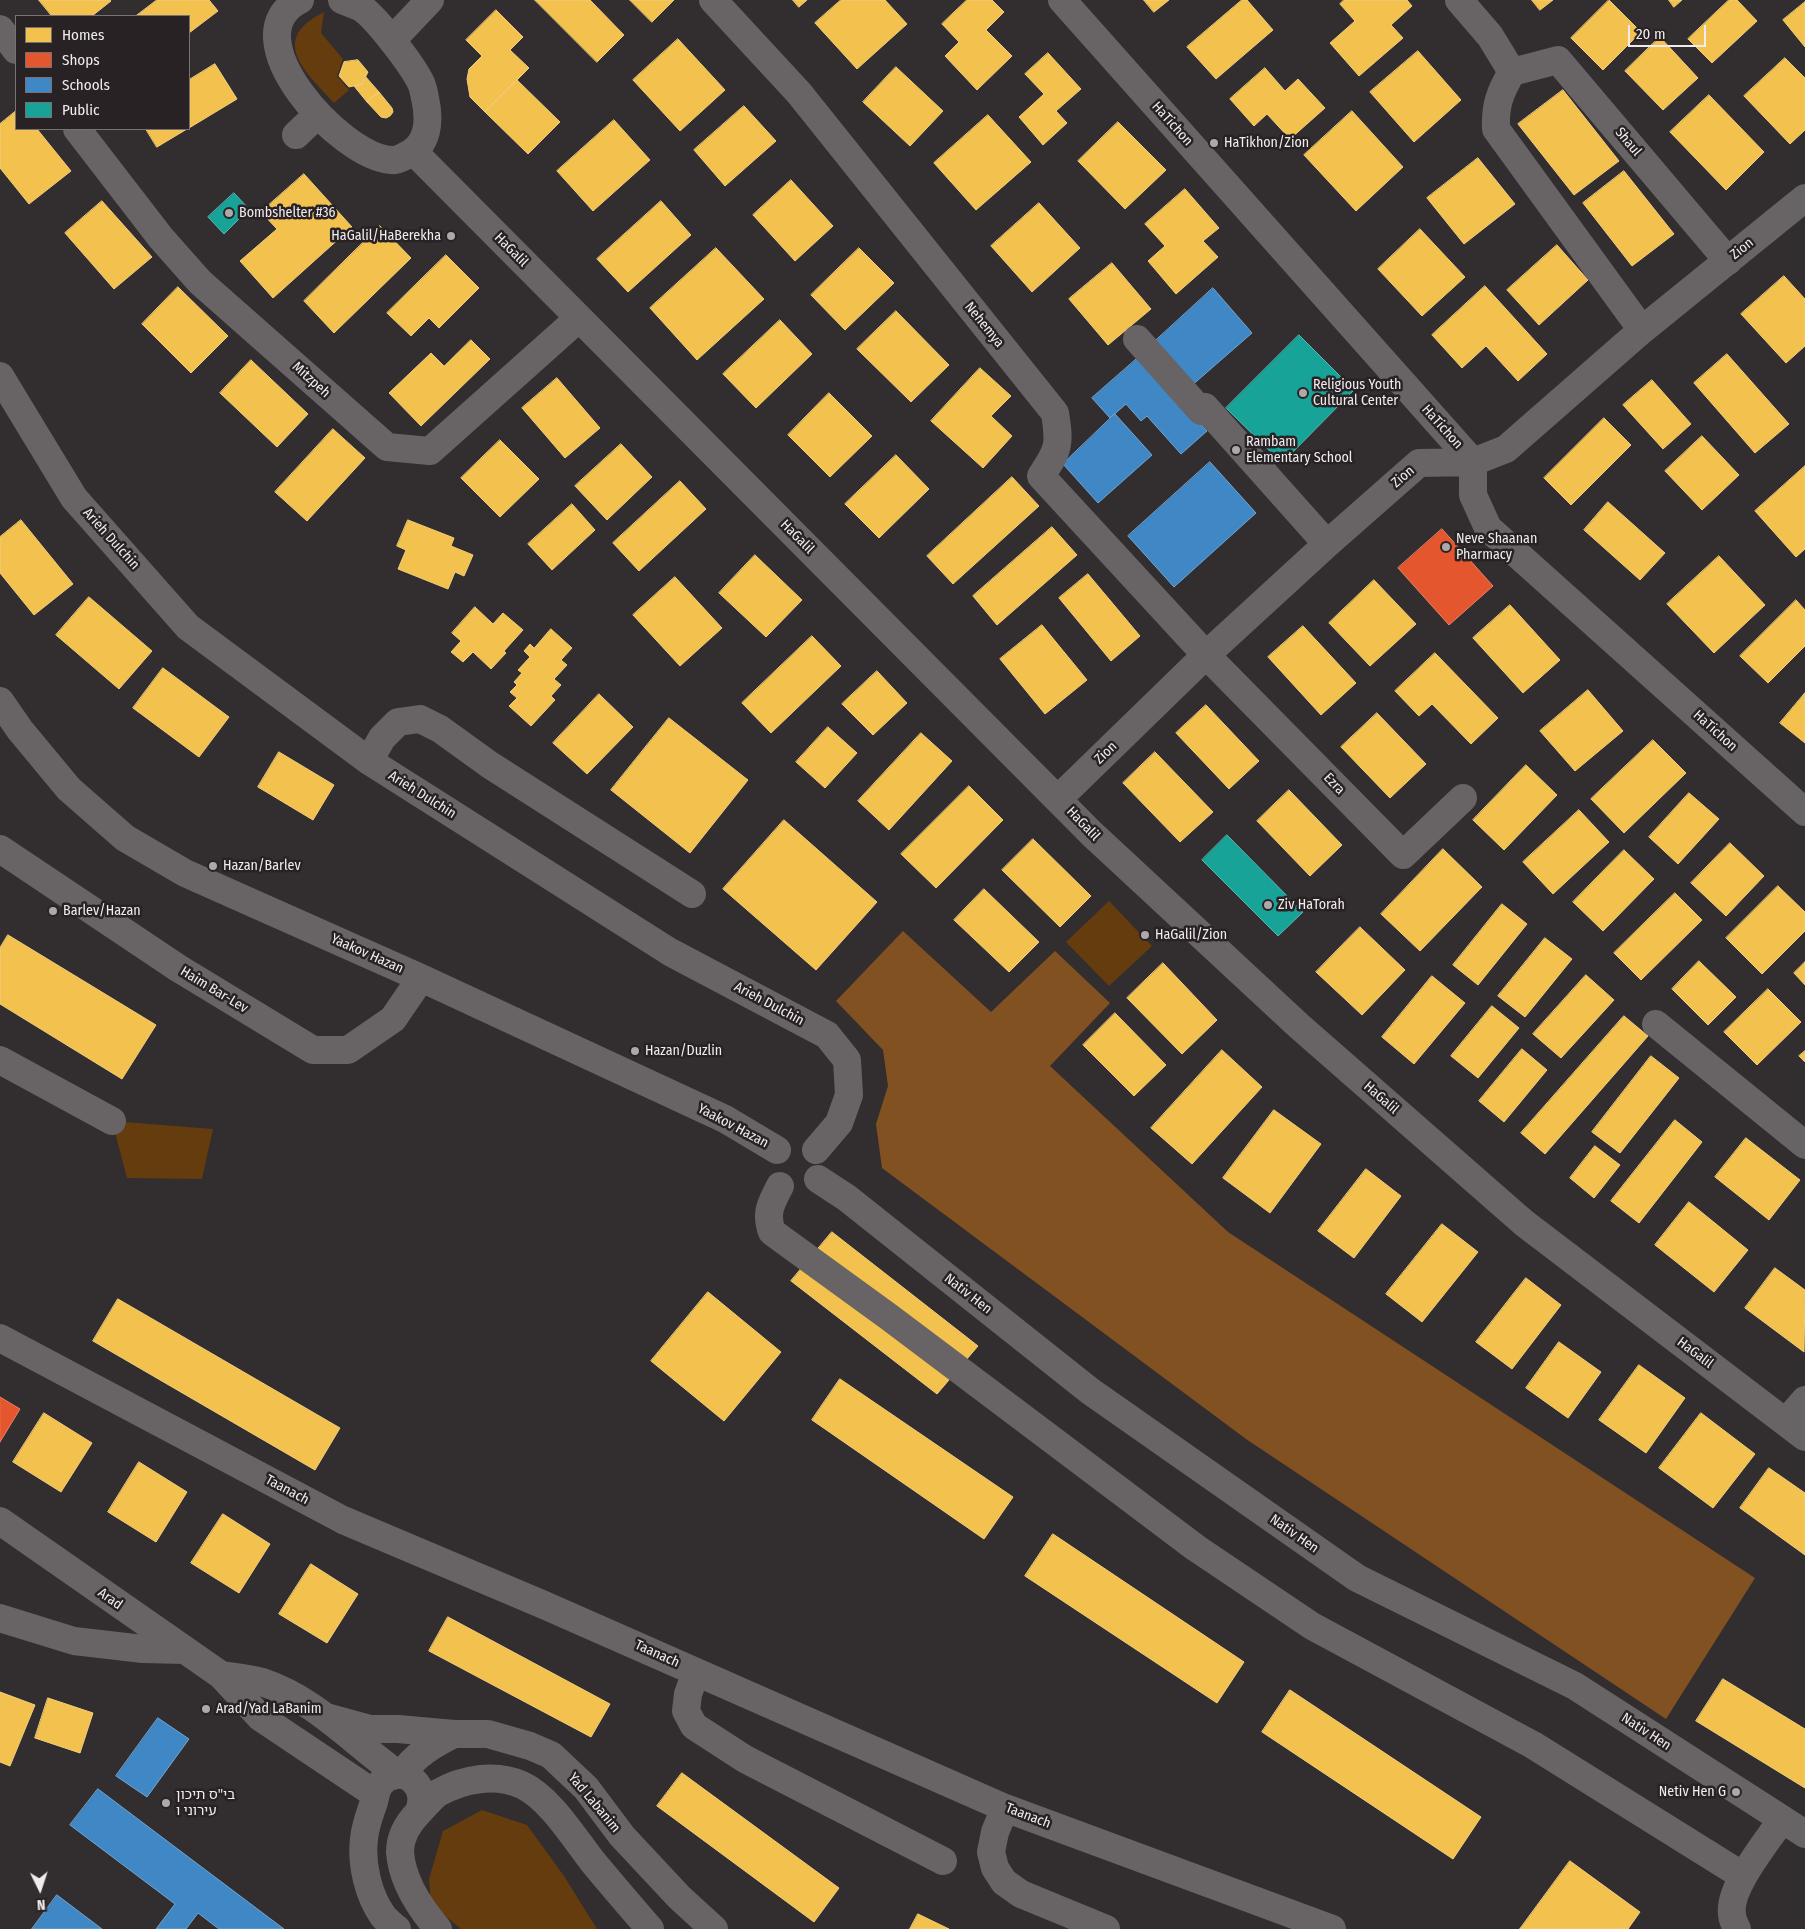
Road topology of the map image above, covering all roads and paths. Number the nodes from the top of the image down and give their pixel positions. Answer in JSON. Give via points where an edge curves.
{"nodes":[{"id":1,"x":342,"y":0,"type":"edge"},
{"id":2,"x":430,"y":0,"type":"edge"},
{"id":3,"x":713,"y":0,"type":"edge"},
{"id":4,"x":1062,"y":0,"type":"edge"},
{"id":5,"x":1459,"y":0,"type":"edge"},
{"id":6,"x":294,"y":1,"type":"edge"},
{"id":7,"x":0,"y":29,"type":"edge"},
{"id":8,"x":392,"y":40,"type":"junction"},
{"id":9,"x":15,"y":49,"type":"edge"},
{"id":10,"x":1512,"y":72,"type":"junction"},
{"id":11,"x":317,"y":115,"type":"junction"},
{"id":12,"x":78,"y":130,"type":"edge"},
{"id":13,"x":296,"y":135,"type":"dead end"},
{"id":14,"x":414,"y":152,"type":"junction"},
{"id":15,"x":1805,"y":198,"type":"edge"},
{"id":16,"x":1728,"y":261,"type":"junction"},
{"id":17,"x":579,"y":318,"type":"junction"},
{"id":18,"x":1642,"y":330,"type":"junction"},
{"id":19,"x":1136,"y":339,"type":"dead end"},
{"id":20,"x":0,"y":376,"type":"edge"},
{"id":21,"x":1473,"y":462,"type":"junction"},
{"id":22,"x":1327,"y":544,"type":"junction"},
{"id":23,"x":1206,"y":655,"type":"junction"},
{"id":24,"x":0,"y":701,"type":"edge"},
{"id":25,"x":369,"y":761,"type":"junction"},
{"id":26,"x":1463,"y":798,"type":"dead end"},
{"id":27,"x":1058,"y":799,"type":"junction"},
{"id":28,"x":1805,"y":812,"type":"edge"},
{"id":29,"x":0,"y":849,"type":"edge"},
{"id":30,"x":692,"y":894,"type":"dead end"},
{"id":31,"x":421,"y":978,"type":"junction"},
{"id":32,"x":1656,"y":1024,"type":"dead end"},
{"id":33,"x":0,"y":1060,"type":"edge"},
{"id":34,"x":112,"y":1121,"type":"dead end"},
{"id":35,"x":1805,"y":1145,"type":"edge"},
{"id":36,"x":777,"y":1150,"type":"junction"},
{"id":37,"x":816,"y":1150,"type":"junction"},
{"id":38,"x":818,"y":1179,"type":"junction"},
{"id":39,"x":780,"y":1186,"type":"junction"},
{"id":40,"x":0,"y":1338,"type":"edge"},
{"id":41,"x":1805,"y":1400,"type":"edge"},
{"id":42,"x":1795,"y":1429,"type":"edge"},
{"id":43,"x":0,"y":1521,"type":"edge"},
{"id":44,"x":0,"y":1618,"type":"edge"},
{"id":45,"x":184,"y":1650,"type":"junction"},
{"id":46,"x":696,"y":1672,"type":"junction"},
{"id":47,"x":221,"y":1675,"type":"junction"},
{"id":48,"x":326,"y":1717,"type":"junction"},
{"id":49,"x":454,"y":1734,"type":"junction"},
{"id":50,"x":386,"y":1786,"type":"junction"},
{"id":51,"x":1005,"y":1808,"type":"junction"},
{"id":52,"x":415,"y":1816,"type":"junction"},
{"id":53,"x":1782,"y":1820,"type":"junction"},
{"id":54,"x":1805,"y":1834,"type":"edge"},
{"id":55,"x":943,"y":1861,"type":"dead end"},
{"id":56,"x":1744,"y":1876,"type":"junction"},
{"id":57,"x":397,"y":1929,"type":"edge"},
{"id":58,"x":438,"y":1929,"type":"edge"},
{"id":59,"x":650,"y":1929,"type":"edge"},
{"id":60,"x":714,"y":1929,"type":"edge"},
{"id":61,"x":1106,"y":1929,"type":"edge"},
{"id":62,"x":1332,"y":1929,"type":"edge"},
{"id":63,"x":1737,"y":1929,"type":"edge"}],
"edges":[{"from":1,"to":8,"type":"street","via":[[363,9]]},
{"from":2,"to":8,"type":"street"},
{"from":3,"to":23,"type":"street","name":"Nehemya","via":[[799,93],[1055,413],[1059,437],[1054,456],[1041,476]]},
{"from":4,"to":21,"type":"street","name":"HaTichon"},
{"from":5,"to":10,"type":"street","via":[[1490,36]]},
{"from":6,"to":11,"type":"street","via":[[281,17],[277,34],[279,49],[286,70]]},
{"from":7,"to":9,"type":"street"},
{"from":8,"to":14,"type":"street","via":[[422,84],[428,112],[426,137]]},
{"from":10,"to":16,"type":"street","name":"Shaul","via":[[1558,60]]},
{"from":10,"to":18,"type":"street","via":[[1501,90],[1495,111],[1496,129]]},
{"from":11,"to":13,"type":"street"},
{"from":11,"to":14,"type":"street","via":[[375,157],[393,161]]},
{"from":12,"to":17,"type":"street","name":"Mitzpeh","via":[[161,238],[200,282],[387,447],[430,451]]},
{"from":14,"to":17,"type":"street","name":"HaGalil"},
{"from":15,"to":16,"type":"street","name":"Zion"},
{"from":16,"to":18,"type":"street","name":"Zion"},
{"from":17,"to":27,"type":"street","name":"HaGalil"},
{"from":18,"to":21,"type":"street","name":"Zion","via":[[1506,449]]},
{"from":19,"to":22,"type":"street","via":[[1201,411],[1205,407]]},
{"from":20,"to":25,"type":"street","name":"Arieh Dulchin","via":[[74,498],[188,627]]},
{"from":21,"to":22,"type":"street","name":"Zion","via":[[1419,463]]},
{"from":21,"to":28,"type":"street","name":"HaTichon","via":[[1473,495],[1488,528]]},
{"from":22,"to":23,"type":"street","name":"Zion"},
{"from":23,"to":26,"type":"street","name":"Ezra","via":[[1403,855]]},
{"from":23,"to":27,"type":"street","name":"Zion"},
{"from":24,"to":31,"type":"street","name":"Yaakov Hazan","via":[[69,789],[125,838],[185,874]]},
{"from":25,"to":30,"type":"street","via":[[382,738],[398,722],[420,720],[440,729],[490,765]]},
{"from":25,"to":37,"type":"street","name":"Arieh Dulchin","via":[[670,952],[827,1035],[847,1060],[849,1095],[839,1123]]},
{"from":27,"to":42,"type":"street","name":"HaGalil","via":[[1299,1026],[1524,1223]]},
{"from":29,"to":31,"type":"street","name":"Haim Bar-Lev","via":[[178,968],[313,1050],[348,1050],[393,1019]]},
{"from":31,"to":36,"type":"street","name":"Yaakov Hazan","via":[[725,1119]]},
{"from":32,"to":35,"type":"street"},
{"from":33,"to":34,"type":"street"},
{"from":36,"to":37,"type":"street","via":[[792,1142],[809,1145]]},
{"from":36,"to":39,"type":"street","via":[[772,1172]]},
{"from":37,"to":38,"type":"street","via":[[822,1166]]},
{"from":38,"to":39,"type":"street","via":[[803,1191]]},
{"from":38,"to":53,"type":"street","name":"Nativ Hen","via":[[1090,1391],[1357,1578],[1575,1686]]},
{"from":39,"to":56,"type":"street","via":[[771,1203],[768,1220],[772,1232],[889,1316],[1196,1548],[1312,1626],[1533,1745]]},
{"from":40,"to":46,"type":"street","name":"Taanach","via":[[343,1520]]},
{"from":41,"to":42,"type":"street"},
{"from":43,"to":45,"type":"street","name":"Arad"},
{"from":44,"to":45,"type":"street","via":[[74,1641]]},
{"from":45,"to":47,"type":"street","name":"Arad"},
{"from":46,"to":51,"type":"street","name":"Taanach"},
{"from":46,"to":55,"type":"street","via":[[686,1711],[694,1726],[745,1759]]},
{"from":47,"to":48,"type":"street","name":"Arad","via":[[263,1682]]},
{"from":47,"to":50,"type":"street","name":"Arad","via":[[260,1717]]},
{"from":48,"to":49,"type":"street","via":[[370,1729],[398,1728]]},
{"from":48,"to":50,"type":"street","name":"Arad","via":[[387,1766]]},
{"from":49,"to":50,"type":"street","name":"Yad Labanim","via":[[417,1756]]},
{"from":49,"to":60,"type":"street","name":"Yad Labanim","via":[[495,1735],[551,1756],[586,1788],[622,1836],[679,1898]]},
{"from":50,"to":52,"type":"street","via":[[380,1814],[399,1823]]},
{"from":50,"to":52,"type":"street","via":[[411,1779],[421,1790],[421,1806]]},
{"from":50,"to":57,"type":"street","name":"Yad Labanim","via":[[369,1813],[363,1855],[372,1894],[383,1916]]},
{"from":51,"to":61,"type":"street","via":[[991,1852],[995,1868],[1004,1882],[1021,1894]]},
{"from":51,"to":62,"type":"street","name":"Taanach"},
{"from":52,"to":58,"type":"street","via":[[405,1829],[400,1852],[411,1889]]},
{"from":52,"to":59,"type":"street","via":[[436,1794],[455,1785],[482,1778],[522,1785],[548,1804]]},
{"from":53,"to":54,"type":"street","name":"Nativ Hen"},
{"from":53,"to":56,"type":"street"},
{"from":56,"to":63,"type":"street","via":[[1734,1895],[1732,1915]]}]}
